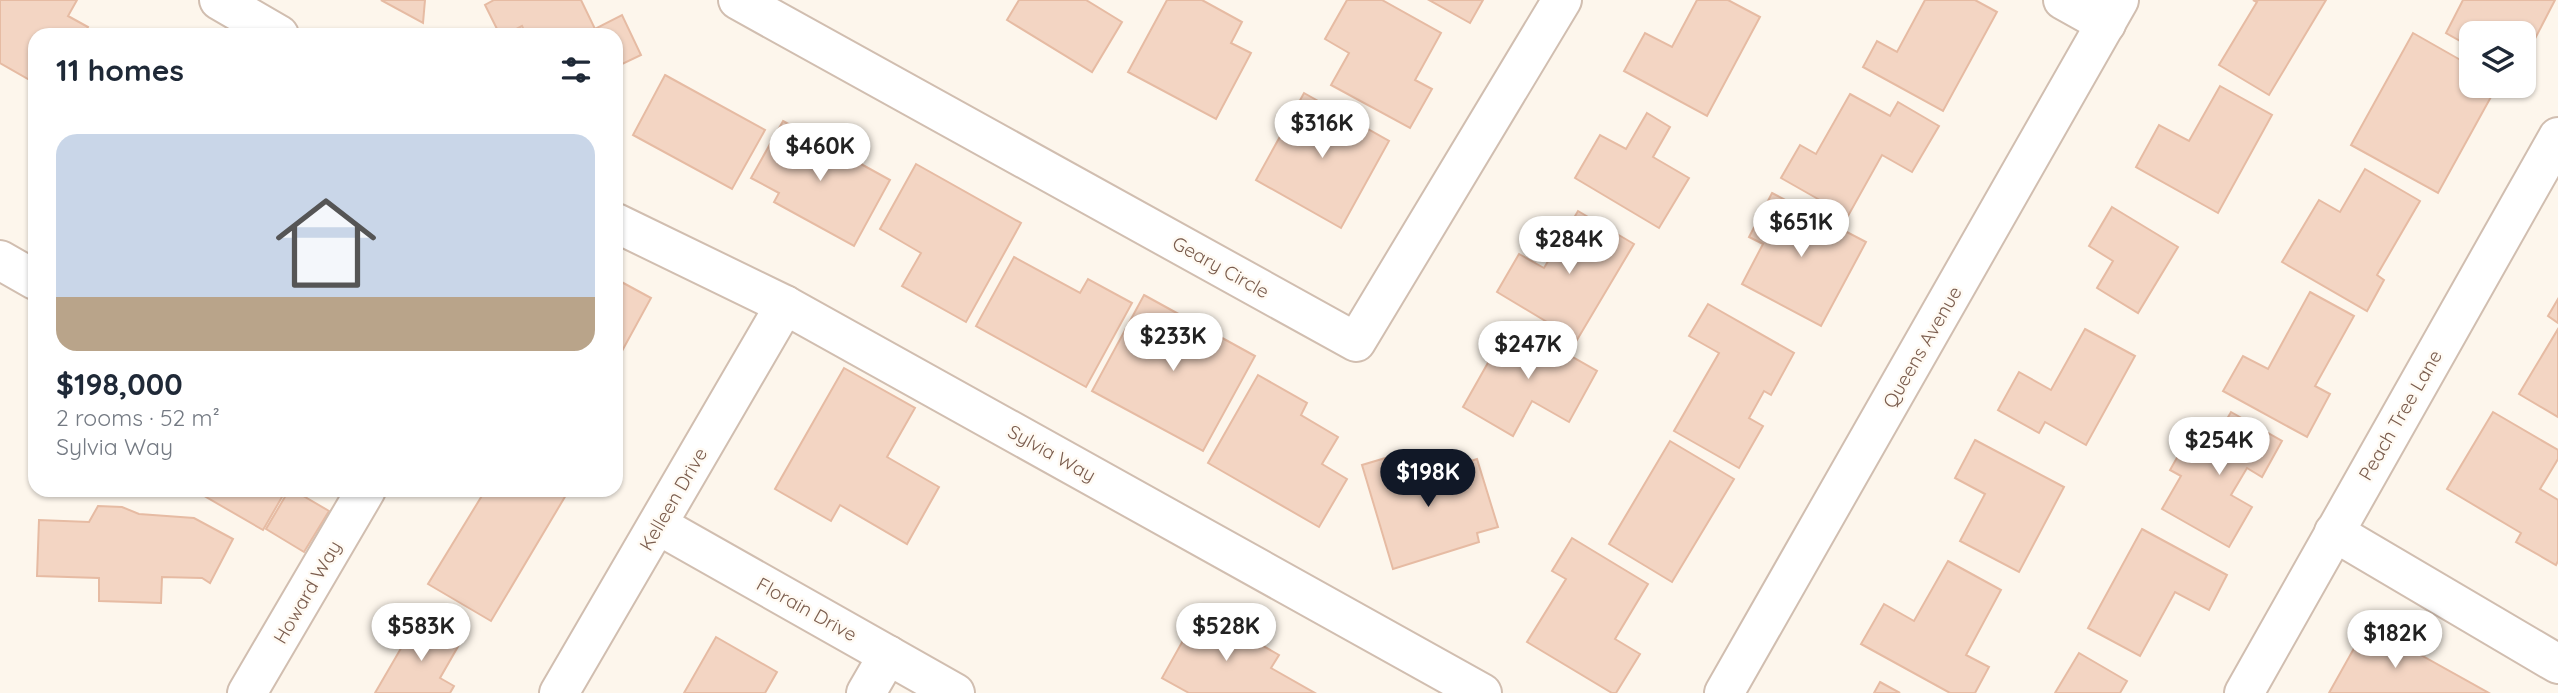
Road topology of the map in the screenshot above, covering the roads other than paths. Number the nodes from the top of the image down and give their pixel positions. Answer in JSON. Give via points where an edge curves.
{"nodes":[{"id":1,"x":219,"y":0,"type":"edge"},
{"id":2,"x":738,"y":0,"type":"edge"},
{"id":3,"x":1562,"y":0,"type":"edge"},
{"id":4,"x":2063,"y":0,"type":"edge"},
{"id":5,"x":2112,"y":12,"type":"edge"},
{"id":6,"x":267,"y":28,"type":"edge"},
{"id":7,"x":2558,"y":137,"type":"edge"},
{"id":8,"x":623,"y":226,"type":"edge"},
{"id":9,"x":0,"y":260,"type":"edge"},
{"id":10,"x":28,"y":276,"type":"edge"},
{"id":11,"x":785,"y":305,"type":"junction"},
{"id":12,"x":362,"y":497,"type":"edge"},
{"id":13,"x":658,"y":525,"type":"junction"},
{"id":14,"x":2334,"y":532,"type":"junction"},
{"id":15,"x":888,"y":655,"type":"junction"},
{"id":16,"x":2558,"y":664,"type":"edge"},
{"id":17,"x":247,"y":693,"type":"edge"},
{"id":18,"x":559,"y":693,"type":"edge"},
{"id":19,"x":866,"y":693,"type":"edge"},
{"id":20,"x":955,"y":693,"type":"edge"},
{"id":21,"x":1482,"y":693,"type":"edge"},
{"id":22,"x":1724,"y":693,"type":"edge"},
{"id":23,"x":2244,"y":693,"type":"edge"}],
"edges":[{"from":1,"to":6,"type":"street"},
{"from":2,"to":3,"type":"street","name":"Geary Circle","via":[[1356,342]]},
{"from":4,"to":5,"type":"street"},
{"from":5,"to":22,"type":"street","name":"Queens Avenue"},
{"from":7,"to":14,"type":"street","name":"Peach Tree Lane"},
{"from":8,"to":11,"type":"street","name":"Sylvia Way"},
{"from":9,"to":10,"type":"street"},
{"from":11,"to":13,"type":"street","name":"Kelleen Drive"},
{"from":11,"to":21,"type":"street","name":"Sylvia Way"},
{"from":12,"to":17,"type":"street","name":"Howard Way"},
{"from":13,"to":15,"type":"street","name":"Florain Drive"},
{"from":13,"to":18,"type":"street","name":"Kelleen Drive"},
{"from":14,"to":16,"type":"street"},
{"from":14,"to":23,"type":"street","name":"Peach Tree Lane"},
{"from":15,"to":19,"type":"street"},
{"from":15,"to":20,"type":"street","name":"Florain Drive"}]}
